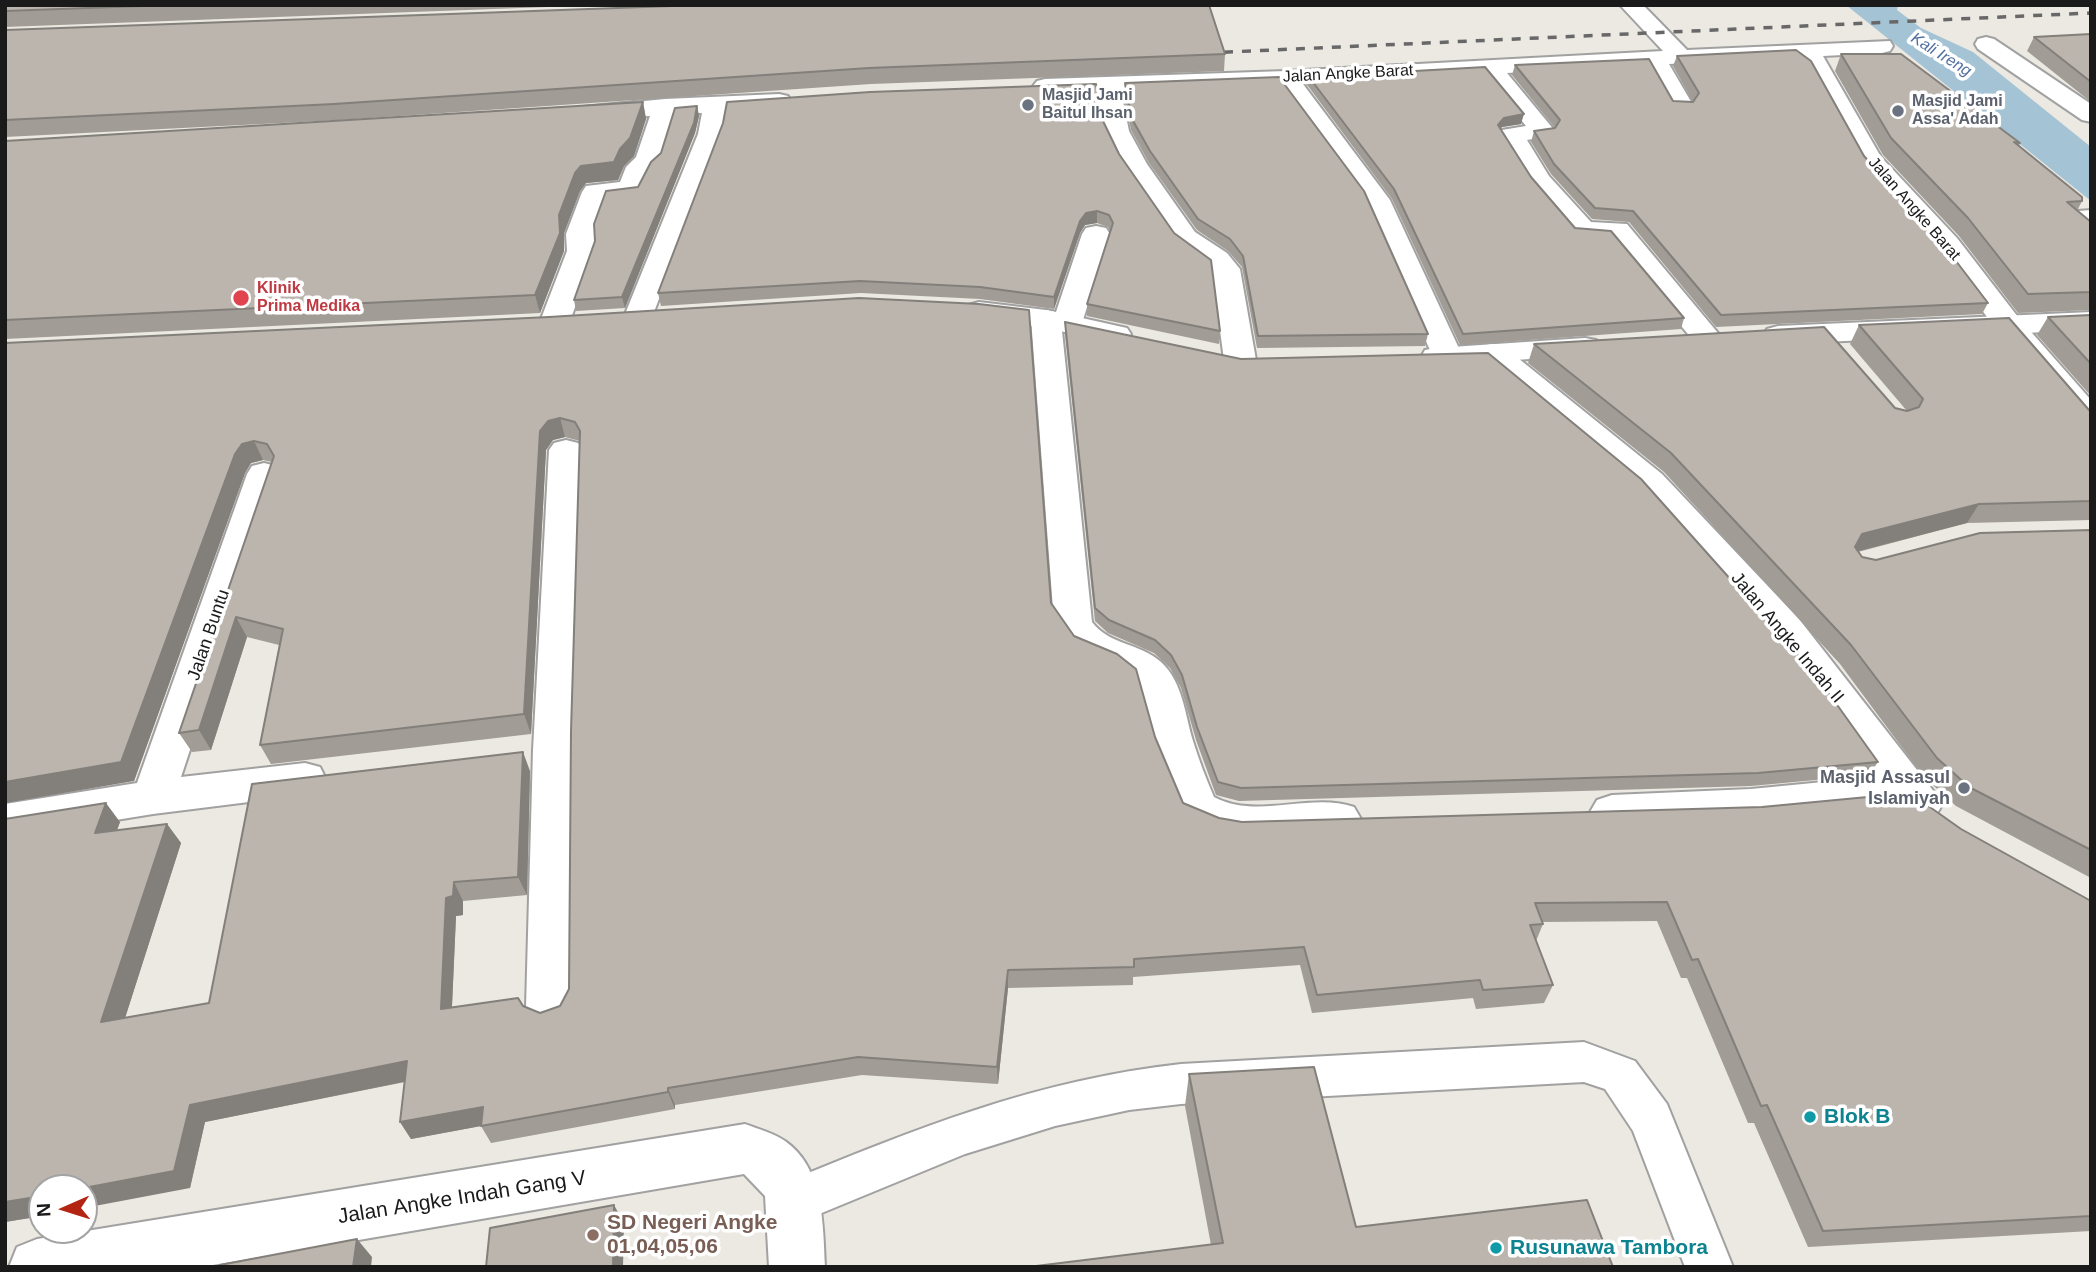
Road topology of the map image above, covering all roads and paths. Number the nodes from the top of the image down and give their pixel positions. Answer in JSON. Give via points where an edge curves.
{"nodes":[{"id":1,"x":1631,"y":5,"type":"edge"},
{"id":2,"x":2024,"y":41,"type":"dead end"},
{"id":3,"x":1882,"y":46,"type":"dead end"},
{"id":4,"x":1800,"y":51,"type":"junction"},
{"id":5,"x":1681,"y":57,"type":"junction"},
{"id":6,"x":1654,"y":58,"type":"junction"},
{"id":7,"x":1489,"y":65,"type":"junction"},
{"id":8,"x":1286,"y":78,"type":"junction"},
{"id":9,"x":1108,"y":84,"type":"junction"},
{"id":10,"x":1026,"y":87,"type":"edge"},
{"id":11,"x":802,"y":99,"type":"edge"},
{"id":12,"x":716,"y":104,"type":"junction"},
{"id":13,"x":1681,"y":105,"type":"edge"},
{"id":14,"x":666,"y":106,"type":"junction"},
{"id":15,"x":568,"y":113,"type":"edge"},
{"id":16,"x":2091,"y":115,"type":"edge"},
{"id":17,"x":1096,"y":234,"type":"dead end"},
{"id":18,"x":952,"y":310,"type":"edge"},
{"id":19,"x":1057,"y":321,"type":"junction"},
{"id":20,"x":2091,"y":321,"type":"edge"},
{"id":21,"x":2007,"y":323,"type":"junction"},
{"id":22,"x":1823,"y":333,"type":"junction"},
{"id":23,"x":1729,"y":338,"type":"junction"},
{"id":24,"x":1146,"y":341,"type":"edge"},
{"id":25,"x":1668,"y":342,"type":"edge"},
{"id":26,"x":1614,"y":345,"type":"edge"},
{"id":27,"x":1492,"y":353,"type":"junction"},
{"id":28,"x":1448,"y":357,"type":"junction"},
{"id":29,"x":1240,"y":358,"type":"edge"},
{"id":30,"x":1406,"y":358,"type":"edge"},
{"id":31,"x":1848,"y":362,"type":"edge"},
{"id":32,"x":2091,"y":420,"type":"edge"},
{"id":33,"x":566,"y":450,"type":"dead end"},
{"id":34,"x":264,"y":474,"type":"dead end"},
{"id":35,"x":554,"y":750,"type":"junction"},
{"id":36,"x":513,"y":755,"type":"edge"},
{"id":37,"x":347,"y":774,"type":"edge"},
{"id":38,"x":1907,"y":791,"type":"junction"},
{"id":39,"x":153,"y":797,"type":"junction"},
{"id":40,"x":1570,"y":813,"type":"edge"},
{"id":41,"x":1377,"y":818,"type":"edge"},
{"id":42,"x":5,"y":821,"type":"edge"},
{"id":43,"x":1949,"y":825,"type":"edge"},
{"id":44,"x":550,"y":1007,"type":"edge"},
{"id":45,"x":795,"y":1201,"type":"junction"},
{"id":46,"x":37,"y":1267,"type":"edge"},
{"id":47,"x":797,"y":1267,"type":"edge"},
{"id":48,"x":1709,"y":1267,"type":"edge"}],
"edges":[{"from":1,"to":5,"type":"street"},
{"from":2,"to":16,"type":"street","via":[[1978,44]]},
{"from":3,"to":4,"type":"street"},
{"from":4,"to":5,"type":"street","name":"Jalan Angke Barat"},
{"from":4,"to":21,"type":"street","name":"Jalan Angke Barat","via":[[1819,65],[1870,160],[1947,244]]},
{"from":5,"to":6,"type":"street","name":"Jalan Angke Barat"},
{"from":6,"to":7,"type":"street","name":"Jalan Angke Barat"},
{"from":6,"to":13,"type":"street"},
{"from":7,"to":8,"type":"street","name":"Jalan Angke Barat"},
{"from":7,"to":23,"type":"street","via":[[1543,131],[1511,135],[1541,183],[1584,231],[1617,230]]},
{"from":8,"to":9,"type":"street","name":"Jalan Angke Barat"},
{"from":8,"to":28,"type":"street","via":[[1377,200]]},
{"from":9,"to":10,"type":"street","name":"Jalan Angke Barat"},
{"from":9,"to":29,"type":"street","via":[[1117,131],[1134,165],[1185,238],[1226,269]]},
{"from":11,"to":12,"type":"street"},
{"from":12,"to":14,"type":"street"},
{"from":12,"to":14,"type":"street","via":[[710,134],[596,321],[580,234],[596,192],[631,189],[639,167],[649,161]]},
{"from":14,"to":15,"type":"street"},
{"from":17,"to":19,"type":"street"},
{"from":18,"to":19,"type":"street"},
{"from":19,"to":24,"type":"street"},
{"from":19,"to":41,"type":"street","via":[[1060,453],[1073,622],[1079,635],[1101,652],[1140,667],[1156,684],[1174,747],[1197,808],[1205,814],[1239,821]]},
{"from":20,"to":21,"type":"street"},
{"from":21,"to":22,"type":"street"},
{"from":21,"to":32,"type":"street","name":"Jalan Angke Barat"},
{"from":22,"to":23,"type":"street"},
{"from":22,"to":31,"type":"lane"},
{"from":23,"to":25,"type":"street"},
{"from":26,"to":27,"type":"street"},
{"from":27,"to":28,"type":"street"},
{"from":27,"to":38,"type":"street","name":"Jalan Angke Indah II","via":[[1650,482],[1824,676]]},
{"from":28,"to":30,"type":"street"},
{"from":33,"to":35,"type":"street"},
{"from":34,"to":39,"type":"street","name":"Jalan Buntu"},
{"from":35,"to":36,"type":"street"},
{"from":35,"to":44,"type":"street"},
{"from":37,"to":39,"type":"street"},
{"from":38,"to":40,"type":"street","via":[[1751,806]]},
{"from":38,"to":43,"type":"street","name":"Jalan Angke Indah II"},
{"from":39,"to":42,"type":"street"},
{"from":45,"to":46,"type":"street","name":"Jalan Angke Indah Gang V","via":[[784,1173],[770,1159],[745,1149]]},
{"from":45,"to":47,"type":"street","name":"Jalan Angke Indah Gang V"},
{"from":45,"to":48,"type":"lane","via":[[957,1135],[1055,1105],[1129,1090],[1584,1062],[1620,1075],[1651,1119]]}]}
